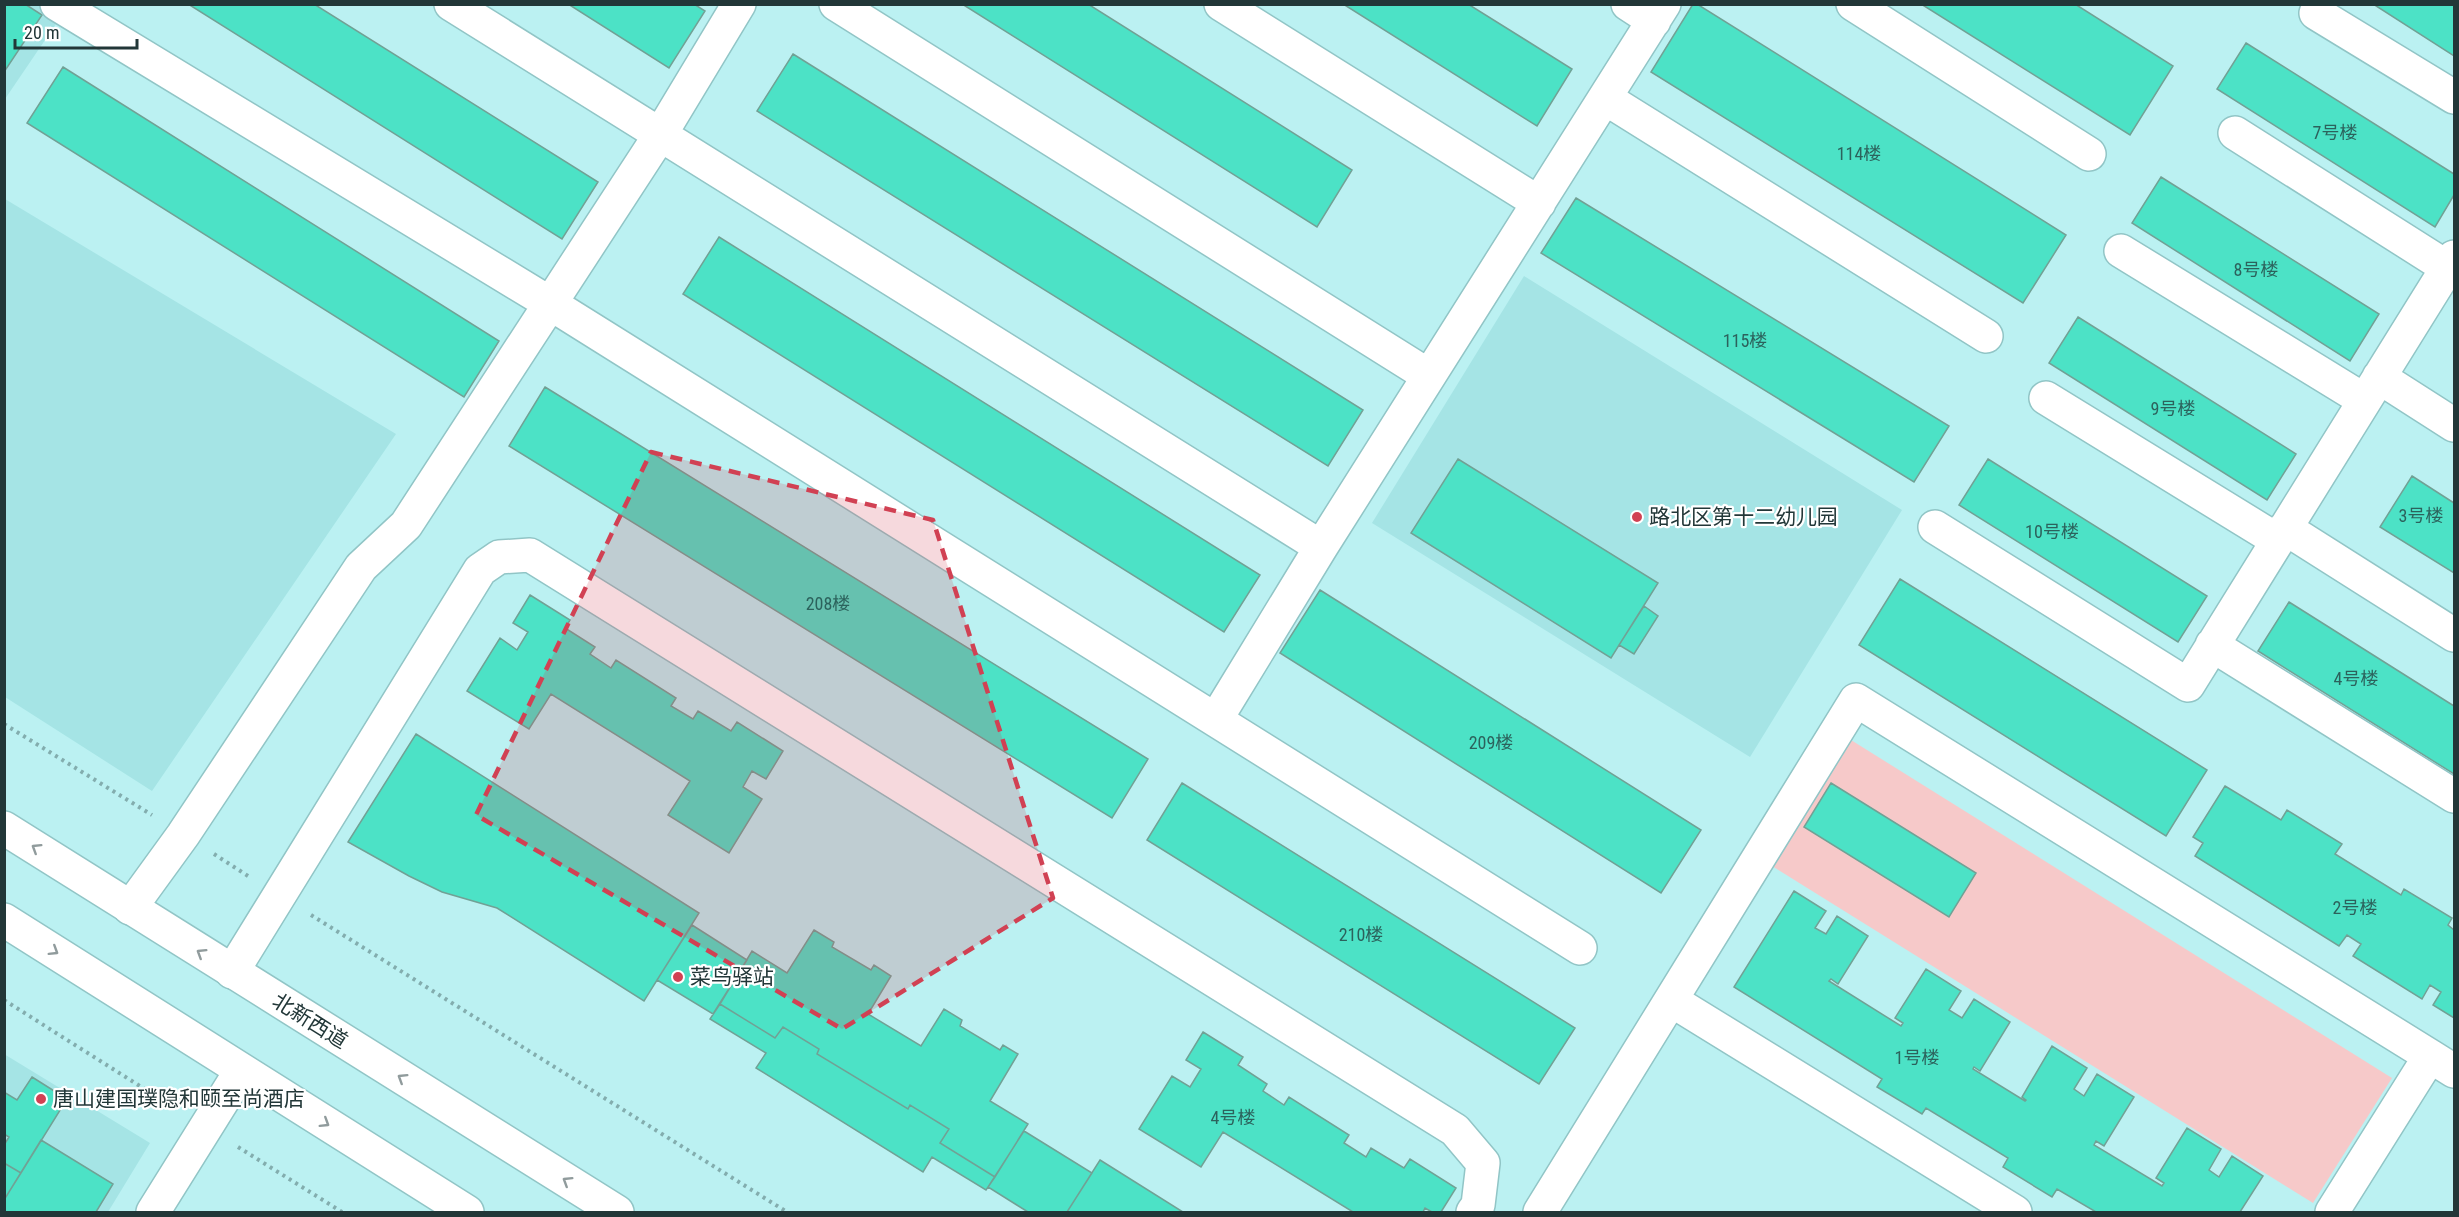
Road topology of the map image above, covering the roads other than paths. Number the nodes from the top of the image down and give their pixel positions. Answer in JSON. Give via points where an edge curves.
{"nodes":[{"id":1,"x":57,"y":4,"type":"edge"},
{"id":2,"x":451,"y":4,"type":"edge"},
{"id":3,"x":739,"y":4,"type":"edge"},
{"id":4,"x":836,"y":4,"type":"edge"},
{"id":5,"x":1221,"y":4,"type":"edge"},
{"id":6,"x":1853,"y":4,"type":"edge"},
{"id":7,"x":1649,"y":10,"type":"edge"},
{"id":8,"x":2316,"y":14,"type":"dead end"},
{"id":9,"x":2454,"y":97,"type":"edge"},
{"id":10,"x":1605,"y":98,"type":"junction"},
{"id":11,"x":2235,"y":133,"type":"dead end"},
{"id":12,"x":660,"y":135,"type":"junction"},
{"id":13,"x":2089,"y":154,"type":"dead end"},
{"id":14,"x":1539,"y":203,"type":"junction"},
{"id":15,"x":2121,"y":251,"type":"dead end"},
{"id":16,"x":2451,"y":263,"type":"edge"},
{"id":17,"x":551,"y":304,"type":"junction"},
{"id":18,"x":1986,"y":336,"type":"dead end"},
{"id":19,"x":1429,"y":376,"type":"junction"},
{"id":20,"x":2372,"y":389,"type":"junction"},
{"id":21,"x":2046,"y":398,"type":"dead end"},
{"id":22,"x":2454,"y":425,"type":"edge"},
{"id":23,"x":1935,"y":527,"type":"dead end"},
{"id":24,"x":2281,"y":534,"type":"junction"},
{"id":25,"x":1321,"y":547,"type":"junction"},
{"id":26,"x":2454,"y":635,"type":"edge"},
{"id":27,"x":2212,"y":645,"type":"junction"},
{"id":28,"x":1216,"y":719,"type":"junction"},
{"id":29,"x":2454,"y":796,"type":"edge"},
{"id":30,"x":4,"y":828,"type":"edge"},
{"id":31,"x":130,"y":908,"type":"junction"},
{"id":32,"x":4,"y":920,"type":"edge"},
{"id":33,"x":1580,"y":948,"type":"dead end"},
{"id":34,"x":232,"y":972,"type":"junction"},
{"id":35,"x":1671,"y":999,"type":"junction"},
{"id":36,"x":2442,"y":1064,"type":"edge"},
{"id":37,"x":241,"y":1071,"type":"junction"},
{"id":38,"x":153,"y":1212,"type":"edge"},
{"id":39,"x":467,"y":1212,"type":"edge"},
{"id":40,"x":617,"y":1212,"type":"edge"},
{"id":41,"x":1473,"y":1212,"type":"edge"},
{"id":42,"x":1540,"y":1212,"type":"edge"},
{"id":43,"x":2015,"y":1212,"type":"edge"},
{"id":44,"x":2332,"y":1212,"type":"edge"}],
"edges":[{"from":1,"to":17,"type":"street"},
{"from":2,"to":12,"type":"street"},
{"from":3,"to":12,"type":"street"},
{"from":4,"to":19,"type":"street"},
{"from":5,"to":14,"type":"street"},
{"from":6,"to":13,"type":"street"},
{"from":7,"to":10,"type":"street"},
{"from":8,"to":9,"type":"street"},
{"from":10,"to":14,"type":"street"},
{"from":10,"to":18,"type":"street"},
{"from":11,"to":16,"type":"street"},
{"from":12,"to":17,"type":"street"},
{"from":12,"to":25,"type":"street"},
{"from":14,"to":19,"type":"street"},
{"from":15,"to":20,"type":"street"},
{"from":16,"to":20,"type":"street"},
{"from":17,"to":28,"type":"street"},
{"from":17,"to":31,"type":"street","via":[[406,525],[362,567]]},
{"from":19,"to":25,"type":"street"},
{"from":20,"to":22,"type":"street"},
{"from":20,"to":24,"type":"street"},
{"from":21,"to":24,"type":"street"},
{"from":23,"to":27,"type":"street","via":[[2188,685]]},
{"from":24,"to":26,"type":"street"},
{"from":24,"to":27,"type":"street"},
{"from":25,"to":28,"type":"street"},
{"from":27,"to":29,"type":"street"},
{"from":28,"to":33,"type":"street"},
{"from":31,"to":30,"type":"street","name":"北新西道","one_way":true},
{"from":34,"to":31,"type":"street","name":"北新西道","one_way":true},
{"from":32,"to":37,"type":"street","one_way":true},
{"from":40,"to":34,"type":"street","name":"北新西道","one_way":true},
{"from":34,"to":41,"type":"street","via":[[480,570],[499,557],[530,555],[1455,1130],[1483,1163],[1478,1204]]},
{"from":35,"to":36,"type":"street","via":[[1808,799],[1856,700]]},
{"from":35,"to":42,"type":"street"},
{"from":35,"to":43,"type":"street"},
{"from":36,"to":44,"type":"street"},
{"from":37,"to":38,"type":"street"},
{"from":37,"to":39,"type":"street","one_way":true}]}
